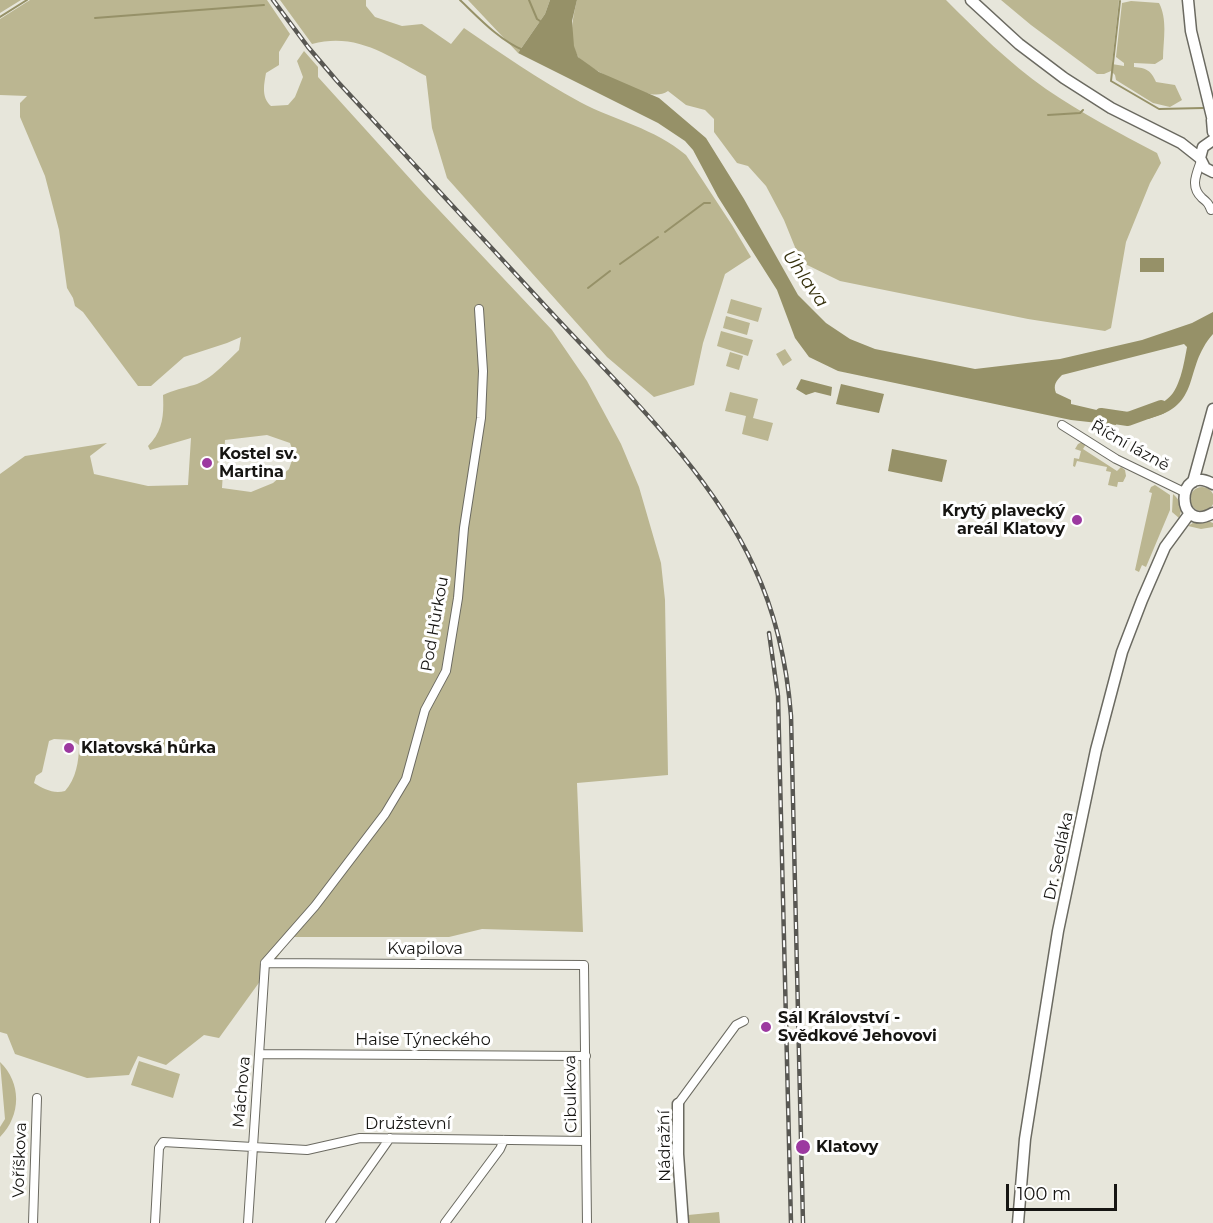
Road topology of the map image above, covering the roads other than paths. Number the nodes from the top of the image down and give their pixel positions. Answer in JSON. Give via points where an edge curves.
{"nodes":[{"id":1,"x":971,"y":0,"type":"edge"},
{"id":2,"x":1188,"y":0,"type":"edge"},
{"id":3,"x":1213,"y":121,"type":"edge"},
{"id":4,"x":1211,"y":138,"type":"edge"},
{"id":5,"x":1181,"y":142,"type":"junction"},
{"id":6,"x":1205,"y":165,"type":"edge"},
{"id":7,"x":1211,"y":210,"type":"dead end"},
{"id":8,"x":479,"y":309,"type":"dead end"},
{"id":9,"x":1213,"y":410,"type":"edge"},
{"id":10,"x":1062,"y":425,"type":"dead end"},
{"id":11,"x":1205,"y":442,"type":"junction"},
{"id":12,"x":1193,"y":482,"type":"junction"},
{"id":13,"x":1212,"y":483,"type":"edge"},
{"id":14,"x":1184,"y":492,"type":"junction"},
{"id":15,"x":1190,"y":513,"type":"junction"},
{"id":16,"x":1211,"y":517,"type":"edge"},
{"id":17,"x":265,"y":963,"type":"junction"},
{"id":18,"x":584,"y":965,"type":"joint"},
{"id":19,"x":744,"y":1021,"type":"dead end"},
{"id":20,"x":260,"y":1054,"type":"junction"},
{"id":21,"x":586,"y":1056,"type":"junction"},
{"id":22,"x":37,"y":1098,"type":"dead end"},
{"id":23,"x":678,"y":1104,"type":"joint"},
{"id":24,"x":390,"y":1138,"type":"junction"},
{"id":25,"x":504,"y":1140,"type":"junction"},
{"id":26,"x":586,"y":1141,"type":"junction"},
{"id":27,"x":253,"y":1147,"type":"junction"},
{"id":28,"x":33,"y":1223,"type":"edge"},
{"id":29,"x":155,"y":1223,"type":"edge"},
{"id":30,"x":248,"y":1223,"type":"edge"},
{"id":31,"x":330,"y":1223,"type":"edge"},
{"id":32,"x":445,"y":1223,"type":"edge"},
{"id":33,"x":587,"y":1223,"type":"edge"},
{"id":34,"x":683,"y":1223,"type":"edge"},
{"id":35,"x":1018,"y":1223,"type":"edge"}],
"edges":[{"from":1,"to":5,"type":"street","via":[[1064,78],[1111,108]]},
{"from":2,"to":3,"type":"street","via":[[1191,31]]},
{"from":3,"to":4,"type":"street"},
{"from":4,"to":5,"type":"street"},
{"from":4,"to":6,"type":"street","via":[[1201,150]]},
{"from":5,"to":6,"type":"street"},
{"from":6,"to":7,"type":"street","via":[[1195,181],[1196,190]]},
{"from":8,"to":17,"type":"street","name":"Pod Hůrkou","via":[[481,418],[446,671],[425,710],[406,779],[390,805],[315,906]]},
{"from":9,"to":11,"type":"street"},
{"from":10,"to":14,"type":"street","name":"Říční lázně","via":[[1116,459]]},
{"from":11,"to":12,"type":"street"},
{"from":11,"to":13,"type":"street","via":[[1206,474]]},
{"from":12,"to":13,"type":"street"},
{"from":12,"to":14,"type":"street"},
{"from":14,"to":15,"type":"street","via":[[1183,501]]},
{"from":15,"to":16,"type":"street"},
{"from":15,"to":35,"type":"street","name":"Dr. Sedláka","via":[[1165,546],[1149,583],[1122,652],[1101,729],[1058,931],[1024,1148]]},
{"from":17,"to":18,"type":"street","name":"Kvapilova"},
{"from":17,"to":20,"type":"street","name":"Máchova"},
{"from":18,"to":21,"type":"street","name":"Cibulkova"},
{"from":19,"to":23,"type":"street","name":"Nádražní","via":[[736,1024]]},
{"from":20,"to":21,"type":"street","name":"Haise Týneckého"},
{"from":20,"to":27,"type":"street","name":"Máchova"},
{"from":21,"to":26,"type":"street","name":"Cibulkova"},
{"from":22,"to":28,"type":"street","name":"Voříškova"},
{"from":23,"to":34,"type":"street","name":"Nádražní"},
{"from":24,"to":25,"type":"street","name":"Družstevní"},
{"from":24,"to":27,"type":"street","name":"Družstevní","via":[[360,1138],[307,1150]]},
{"from":24,"to":31,"type":"street"},
{"from":25,"to":26,"type":"street","name":"Družstevní"},
{"from":25,"to":32,"type":"street"},
{"from":26,"to":33,"type":"street","name":"Cibulkova"},
{"from":27,"to":29,"type":"street","name":"Družstevní","via":[[160,1144]]},
{"from":27,"to":30,"type":"street","name":"Máchova"}]}
